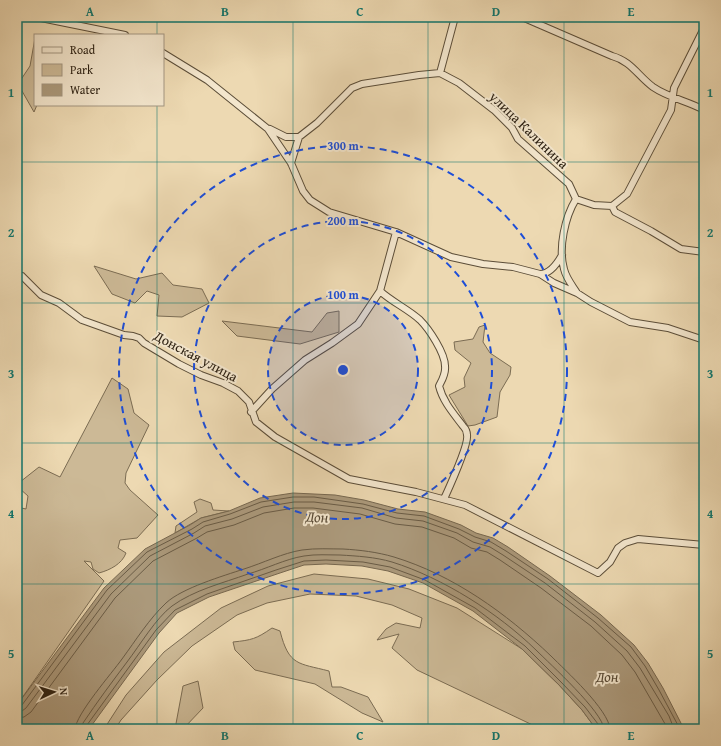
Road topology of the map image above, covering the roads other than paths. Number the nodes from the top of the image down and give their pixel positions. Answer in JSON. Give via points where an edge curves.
{"nodes":[{"id":1,"x":36,"y":17,"type":"edge"},
{"id":2,"x":455,"y":17,"type":"edge"},
{"id":3,"x":522,"y":17,"type":"edge"},
{"id":4,"x":704,"y":28,"type":"edge"},
{"id":5,"x":120,"y":34,"type":"edge"},
{"id":6,"x":164,"y":54,"type":"edge"},
{"id":7,"x":440,"y":73,"type":"junction"},
{"id":8,"x":673,"y":98,"type":"junction"},
{"id":9,"x":704,"y":110,"type":"edge"},
{"id":10,"x":268,"y":129,"type":"junction"},
{"id":11,"x":299,"y":137,"type":"junction"},
{"id":12,"x":291,"y":164,"type":"junction"},
{"id":13,"x":576,"y":199,"type":"junction"},
{"id":14,"x":612,"y":206,"type":"junction"},
{"id":15,"x":396,"y":232,"type":"junction"},
{"id":16,"x":704,"y":252,"type":"edge"},
{"id":17,"x":562,"y":255,"type":"junction"},
{"id":18,"x":17,"y":274,"type":"edge"},
{"id":19,"x":540,"y":274,"type":"junction"},
{"id":20,"x":380,"y":291,"type":"junction"},
{"id":21,"x":577,"y":293,"type":"junction"},
{"id":22,"x":704,"y":340,"type":"edge"},
{"id":23,"x":251,"y":412,"type":"junction"},
{"id":24,"x":444,"y":500,"type":"junction"},
{"id":25,"x":704,"y":545,"type":"edge"}],
"edges":[{"from":1,"to":5,"type":"street"},
{"from":2,"to":7,"type":"street"},
{"from":3,"to":8,"type":"street","via":[[621,59],[653,87]]},
{"from":4,"to":8,"type":"street","via":[[674,88]]},
{"from":6,"to":10,"type":"street","via":[[207,80]]},
{"from":7,"to":11,"type":"street","via":[[362,84],[352,88]]},
{"from":7,"to":13,"type":"street","name":"улица Калинина","via":[[459,83],[494,110],[512,128],[518,139],[569,184]]},
{"from":8,"to":9,"type":"street"},
{"from":8,"to":14,"type":"street","via":[[671,110],[626,194]]},
{"from":10,"to":11,"type":"street","via":[[286,138]]},
{"from":10,"to":12,"type":"street"},
{"from":11,"to":12,"type":"street"},
{"from":12,"to":15,"type":"street","via":[[310,200],[330,212]]},
{"from":13,"to":14,"type":"street","via":[[594,205]]},
{"from":13,"to":17,"type":"street","via":[[569,209]]},
{"from":14,"to":16,"type":"street","via":[[615,212],[681,249]]},
{"from":15,"to":19,"type":"street","via":[[451,257]]},
{"from":15,"to":20,"type":"street"},
{"from":17,"to":19,"type":"street","via":[[552,269]]},
{"from":17,"to":21,"type":"street","via":[[567,278]]},
{"from":18,"to":23,"type":"street","name":"Донская улица","via":[[26,279],[41,295],[59,303],[82,320],[139,338],[179,364],[238,391],[249,402]]},
{"from":19,"to":21,"type":"street"},
{"from":20,"to":23,"type":"street","via":[[358,324],[305,360]]},
{"from":20,"to":24,"type":"street","via":[[421,321],[432,336],[446,365],[445,375],[439,386],[441,394],[468,435]]},
{"from":21,"to":22,"type":"street","via":[[630,322],[668,328]]},
{"from":23,"to":24,"type":"street","name":"Донская улица","via":[[256,422],[275,437],[349,479]]},
{"from":24,"to":25,"type":"street","name":"Донская улица","via":[[465,505],[598,573],[610,562],[618,548],[638,539]]}]}
